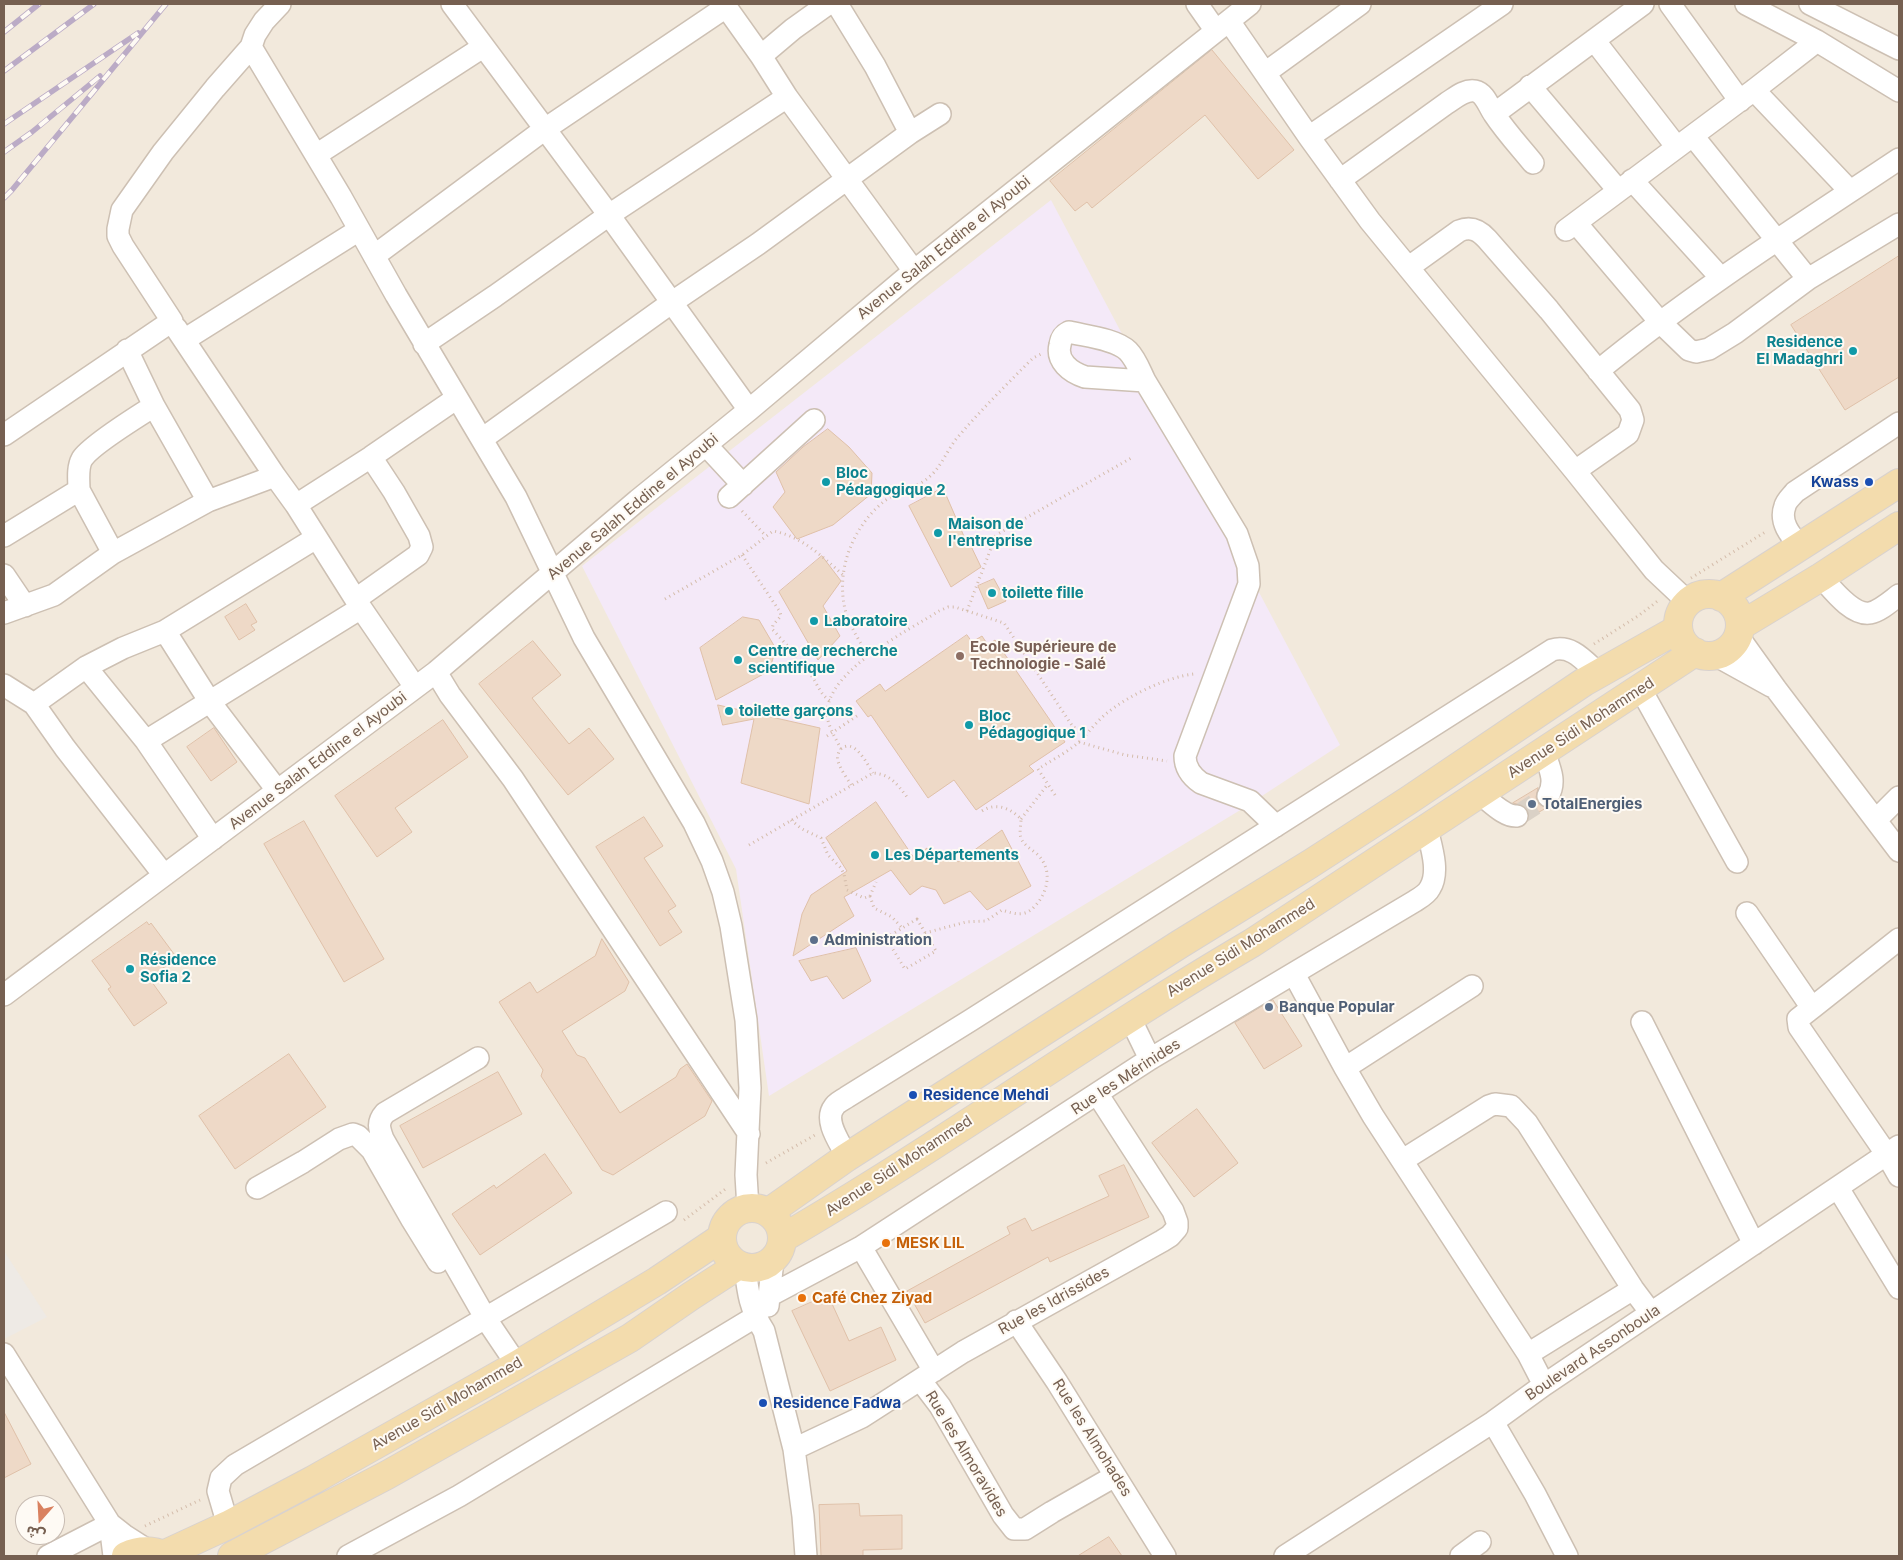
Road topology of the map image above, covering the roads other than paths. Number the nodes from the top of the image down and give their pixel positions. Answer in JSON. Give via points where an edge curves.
{"nodes":[{"id":1,"x":280,"y":4,"type":"edge"},
{"id":2,"x":452,"y":4,"type":"edge"},
{"id":3,"x":828,"y":4,"type":"edge"},
{"id":4,"x":837,"y":4,"type":"edge"},
{"id":5,"x":1197,"y":4,"type":"edge"},
{"id":6,"x":1250,"y":4,"type":"edge"},
{"id":7,"x":1360,"y":4,"type":"edge"},
{"id":8,"x":1502,"y":4,"type":"edge"},
{"id":9,"x":1643,"y":4,"type":"edge"},
{"id":10,"x":1670,"y":4,"type":"edge"},
{"id":11,"x":1746,"y":4,"type":"edge"},
{"id":12,"x":1810,"y":4,"type":"edge"},
{"id":13,"x":725,"y":6,"type":"edge"},
{"id":14,"x":1222,"y":26,"type":"junction"},
{"id":15,"x":1594,"y":40,"type":"junction"},
{"id":16,"x":1818,"y":41,"type":"junction"},
{"id":17,"x":251,"y":47,"type":"junction"},
{"id":18,"x":482,"y":47,"type":"junction"},
{"id":19,"x":1899,"y":49,"type":"edge"},
{"id":20,"x":761,"y":56,"type":"junction"},
{"id":21,"x":1264,"y":73,"type":"junction"},
{"id":22,"x":1530,"y":86,"type":"junction"},
{"id":23,"x":1899,"y":91,"type":"edge"},
{"id":24,"x":1747,"y":96,"type":"junction"},
{"id":25,"x":787,"y":97,"type":"junction"},
{"id":26,"x":940,"y":114,"type":"dead end"},
{"id":27,"x":1494,"y":114,"type":"junction"},
{"id":28,"x":545,"y":129,"type":"junction"},
{"id":29,"x":910,"y":132,"type":"junction"},
{"id":30,"x":1309,"y":138,"type":"junction"},
{"id":31,"x":1685,"y":141,"type":"junction"},
{"id":32,"x":316,"y":155,"type":"junction"},
{"id":33,"x":1899,"y":159,"type":"edge"},
{"id":34,"x":1533,"y":164,"type":"dead end"},
{"id":35,"x":846,"y":178,"type":"junction"},
{"id":36,"x":1340,"y":180,"type":"junction"},
{"id":37,"x":1625,"y":185,"type":"junction"},
{"id":38,"x":1850,"y":192,"type":"junction"},
{"id":39,"x":609,"y":215,"type":"junction"},
{"id":40,"x":1899,"y":224,"type":"edge"},
{"id":41,"x":358,"y":230,"type":"junction"},
{"id":42,"x":1777,"y":241,"type":"junction"},
{"id":43,"x":374,"y":256,"type":"junction"},
{"id":44,"x":1409,"y":267,"type":"junction"},
{"id":45,"x":914,"y":271,"type":"junction"},
{"id":46,"x":1721,"y":278,"type":"junction"},
{"id":47,"x":1808,"y":279,"type":"junction"},
{"id":48,"x":672,"y":303,"type":"junction"},
{"id":49,"x":172,"y":321,"type":"junction"},
{"id":50,"x":1660,"y":322,"type":"junction"},
{"id":51,"x":184,"y":340,"type":"junction"},
{"id":52,"x":424,"y":344,"type":"junction"},
{"id":53,"x":127,"y":350,"type":"junction"},
{"id":54,"x":1598,"y":371,"type":"junction"},
{"id":55,"x":1145,"y":381,"type":"junction"},
{"id":56,"x":457,"y":398,"type":"junction"},
{"id":57,"x":154,"y":406,"type":"junction"},
{"id":58,"x":749,"y":410,"type":"junction"},
{"id":59,"x":814,"y":420,"type":"dead end"},
{"id":60,"x":1899,"y":423,"type":"edge"},
{"id":61,"x":4,"y":435,"type":"edge"},
{"id":62,"x":482,"y":439,"type":"junction"},
{"id":63,"x":706,"y":445,"type":"junction"},
{"id":64,"x":370,"y":457,"type":"junction"},
{"id":65,"x":1575,"y":471,"type":"junction"},
{"id":66,"x":275,"y":476,"type":"junction"},
{"id":67,"x":1899,"y":483,"type":"edge"},
{"id":68,"x":79,"y":490,"type":"junction"},
{"id":69,"x":208,"y":501,"type":"junction"},
{"id":70,"x":296,"y":505,"type":"junction"},
{"id":71,"x":1899,"y":526,"type":"edge"},
{"id":72,"x":4,"y":536,"type":"edge"},
{"id":73,"x":316,"y":538,"type":"junction"},
{"id":74,"x":1800,"y":546,"type":"junction"},
{"id":75,"x":113,"y":552,"type":"junction"},
{"id":76,"x":553,"y":574,"type":"junction"},
{"id":77,"x":4,"y":575,"type":"edge"},
{"id":78,"x":1821,"y":577,"type":"junction"},
{"id":79,"x":1899,"y":595,"type":"edge"},
{"id":80,"x":1721,"y":597,"type":"junction"},
{"id":81,"x":1688,"y":602,"type":"junction"},
{"id":82,"x":359,"y":603,"type":"junction"},
{"id":83,"x":25,"y":606,"type":"junction"},
{"id":84,"x":4,"y":613,"type":"edge"},
{"id":85,"x":1678,"y":629,"type":"junction"},
{"id":86,"x":165,"y":631,"type":"junction"},
{"id":87,"x":1739,"y":631,"type":"junction"},
{"id":88,"x":1705,"y":654,"type":"junction"},
{"id":89,"x":86,"y":668,"type":"junction"},
{"id":90,"x":436,"y":672,"type":"junction"},
{"id":91,"x":1599,"y":674,"type":"junction"},
{"id":92,"x":4,"y":685,"type":"edge"},
{"id":93,"x":416,"y":688,"type":"junction"},
{"id":94,"x":1640,"y":688,"type":"junction"},
{"id":95,"x":1776,"y":689,"type":"junction"},
{"id":96,"x":210,"y":702,"type":"junction"},
{"id":97,"x":34,"y":704,"type":"junction"},
{"id":98,"x":1531,"y":718,"type":"junction"},
{"id":99,"x":146,"y":741,"type":"junction"},
{"id":100,"x":1548,"y":749,"type":"junction"},
{"id":101,"x":1460,"y":766,"type":"junction"},
{"id":102,"x":277,"y":790,"type":"junction"},
{"id":103,"x":1480,"y":794,"type":"junction"},
{"id":104,"x":1548,"y":796,"type":"dead end"},
{"id":105,"x":1899,"y":797,"type":"edge"},
{"id":106,"x":1517,"y":816,"type":"dead end"},
{"id":107,"x":1876,"y":820,"type":"junction"},
{"id":108,"x":1276,"y":826,"type":"junction"},
{"id":109,"x":1427,"y":829,"type":"junction"},
{"id":110,"x":213,"y":839,"type":"junction"},
{"id":111,"x":1899,"y":851,"type":"edge"},
{"id":112,"x":1737,"y":862,"type":"dead end"},
{"id":113,"x":164,"y":875,"type":"junction"},
{"id":114,"x":1747,"y":913,"type":"dead end"},
{"id":115,"x":1899,"y":939,"type":"edge"},
{"id":116,"x":1294,"y":974,"type":"junction"},
{"id":117,"x":1472,"y":986,"type":"dead end"},
{"id":118,"x":4,"y":995,"type":"edge"},
{"id":119,"x":1812,"y":1008,"type":"junction"},
{"id":120,"x":1130,"y":1018,"type":"junction"},
{"id":121,"x":1642,"y":1022,"type":"dead end"},
{"id":122,"x":478,"y":1058,"type":"dead end"},
{"id":123,"x":1150,"y":1059,"type":"junction"},
{"id":124,"x":1345,"y":1068,"type":"junction"},
{"id":125,"x":1098,"y":1095,"type":"junction"},
{"id":126,"x":748,"y":1134,"type":"junction"},
{"id":127,"x":1893,"y":1150,"type":"edge"},
{"id":128,"x":847,"y":1157,"type":"junction"},
{"id":129,"x":1403,"y":1160,"type":"junction"},
{"id":130,"x":1899,"y":1176,"type":"edge"},
{"id":131,"x":257,"y":1188,"type":"dead end"},
{"id":132,"x":1838,"y":1188,"type":"junction"},
{"id":133,"x":758,"y":1210,"type":"junction"},
{"id":134,"x":666,"y":1212,"type":"dead end"},
{"id":135,"x":722,"y":1238,"type":"junction"},
{"id":136,"x":1754,"y":1244,"type":"junction"},
{"id":137,"x":861,"y":1248,"type":"junction"},
{"id":138,"x":778,"y":1249,"type":"junction"},
{"id":139,"x":742,"y":1267,"type":"junction"},
{"id":140,"x":1899,"y":1288,"type":"edge"},
{"id":141,"x":1633,"y":1289,"type":"junction"},
{"id":142,"x":769,"y":1296,"type":"junction"},
{"id":143,"x":1651,"y":1313,"type":"junction"},
{"id":144,"x":484,"y":1314,"type":"junction"},
{"id":145,"x":1016,"y":1321,"type":"junction"},
{"id":146,"x":759,"y":1324,"type":"junction"},
{"id":147,"x":4,"y":1354,"type":"edge"},
{"id":148,"x":1528,"y":1354,"type":"junction"},
{"id":149,"x":517,"y":1365,"type":"junction"},
{"id":150,"x":928,"y":1376,"type":"junction"},
{"id":151,"x":1544,"y":1385,"type":"junction"},
{"id":152,"x":1493,"y":1422,"type":"junction"},
{"id":153,"x":794,"y":1448,"type":"junction"},
{"id":154,"x":1115,"y":1476,"type":"junction"},
{"id":155,"x":110,"y":1524,"type":"junction"},
{"id":156,"x":228,"y":1525,"type":"junction"},
{"id":157,"x":1480,"y":1542,"type":"dead end"},
{"id":158,"x":247,"y":1553,"type":"edge"},
{"id":159,"x":151,"y":1555,"type":"edge"},
{"id":160,"x":48,"y":1556,"type":"edge"},
{"id":161,"x":114,"y":1556,"type":"edge"},
{"id":162,"x":348,"y":1556,"type":"edge"},
{"id":163,"x":806,"y":1556,"type":"edge"},
{"id":164,"x":1165,"y":1556,"type":"edge"},
{"id":165,"x":1285,"y":1556,"type":"edge"},
{"id":166,"x":1461,"y":1556,"type":"edge"},
{"id":167,"x":1568,"y":1556,"type":"edge"}],
"edges":[{"from":1,"to":17,"type":"street","via":[[264,21]]},
{"from":2,"to":18,"type":"street"},
{"from":3,"to":20,"type":"street"},
{"from":4,"to":29,"type":"street"},
{"from":5,"to":14,"type":"street"},
{"from":6,"to":14,"type":"street","name":"Avenue Salah Eddine el Ayoubi"},
{"from":7,"to":21,"type":"street"},
{"from":8,"to":30,"type":"street"},
{"from":9,"to":15,"type":"street"},
{"from":10,"to":24,"type":"street"},
{"from":11,"to":16,"type":"street"},
{"from":12,"to":19,"type":"street"},
{"from":13,"to":20,"type":"street"},
{"from":13,"to":28,"type":"street"},
{"from":14,"to":21,"type":"street"},
{"from":14,"to":45,"type":"street","name":"Avenue Salah Eddine el Ayoubi"},
{"from":15,"to":22,"type":"street"},
{"from":15,"to":31,"type":"street"},
{"from":16,"to":23,"type":"street"},
{"from":16,"to":24,"type":"street"},
{"from":17,"to":32,"type":"street"},
{"from":17,"to":49,"type":"street","via":[[162,152],[120,217],[118,236],[123,246]]},
{"from":18,"to":28,"type":"street"},
{"from":18,"to":32,"type":"street"},
{"from":20,"to":25,"type":"street"},
{"from":21,"to":30,"type":"street"},
{"from":22,"to":27,"type":"street"},
{"from":22,"to":37,"type":"street"},
{"from":24,"to":31,"type":"street"},
{"from":24,"to":38,"type":"street"},
{"from":25,"to":35,"type":"street"},
{"from":25,"to":39,"type":"street"},
{"from":26,"to":29,"type":"street"},
{"from":27,"to":34,"type":"street"},
{"from":27,"to":36,"type":"street","via":[[1480,93],[1467,91]]},
{"from":28,"to":39,"type":"street"},
{"from":28,"to":43,"type":"street"},
{"from":29,"to":35,"type":"street"},
{"from":30,"to":36,"type":"street"},
{"from":31,"to":37,"type":"street"},
{"from":31,"to":42,"type":"street"},
{"from":32,"to":41,"type":"street"},
{"from":33,"to":38,"type":"street"},
{"from":35,"to":45,"type":"street"},
{"from":35,"to":48,"type":"street"},
{"from":36,"to":44,"type":"street"},
{"from":37,"to":46,"type":"street"},
{"from":37,"to":50,"type":"street","via":[[1570,226]]},
{"from":38,"to":42,"type":"street"},
{"from":39,"to":48,"type":"street"},
{"from":39,"to":52,"type":"street"},
{"from":40,"to":47,"type":"street"},
{"from":41,"to":43,"type":"street"},
{"from":41,"to":51,"type":"street"},
{"from":42,"to":46,"type":"street"},
{"from":42,"to":47,"type":"street"},
{"from":43,"to":52,"type":"street"},
{"from":44,"to":54,"type":"street","via":[[1459,232],[1471,229],[1480,232]]},
{"from":44,"to":65,"type":"street"},
{"from":45,"to":58,"type":"street","name":"Avenue Salah Eddine el Ayoubi"},
{"from":46,"to":50,"type":"street"},
{"from":47,"to":50,"type":"street","via":[[1735,333],[1704,351],[1689,350]]},
{"from":48,"to":58,"type":"street"},
{"from":48,"to":62,"type":"street"},
{"from":49,"to":51,"type":"street"},
{"from":49,"to":53,"type":"street"},
{"from":50,"to":54,"type":"street"},
{"from":51,"to":66,"type":"street"},
{"from":52,"to":56,"type":"street"},
{"from":53,"to":57,"type":"street"},
{"from":53,"to":61,"type":"street"},
{"from":54,"to":65,"type":"street","via":[[1630,410],[1632,427],[1628,434]]},
{"from":55,"to":55,"type":"street","via":[[1133,356],[1119,344],[1069,332],[1063,335],[1058,354],[1074,372],[1085,377]]},
{"from":55,"to":108,"type":"street","via":[[1237,534],[1248,566],[1246,594],[1185,756],[1185,764],[1201,783],[1250,801]]},
{"from":56,"to":62,"type":"street"},
{"from":56,"to":64,"type":"street"},
{"from":57,"to":68,"type":"street","via":[[92,448],[82,459]]},
{"from":57,"to":69,"type":"street"},
{"from":58,"to":63,"type":"street","name":"Avenue Salah Eddine el Ayoubi"},
{"from":59,"to":63,"type":"street","via":[[736,491]]},
{"from":60,"to":74,"type":"street","via":[[1795,492],[1785,505],[1784,521],[1789,534]]},
{"from":62,"to":76,"type":"street","via":[[516,498]]},
{"from":63,"to":76,"type":"street","name":"Avenue Salah Eddine el Ayoubi"},
{"from":64,"to":70,"type":"street"},
{"from":64,"to":82,"type":"street","via":[[394,492],[422,547],[418,555]]},
{"from":65,"to":81,"type":"street","via":[[1654,570]]},
{"from":66,"to":69,"type":"street"},
{"from":66,"to":70,"type":"street"},
{"from":67,"to":74,"type":"main road"},
{"from":68,"to":72,"type":"street"},
{"from":68,"to":75,"type":"street"},
{"from":69,"to":75,"type":"street"},
{"from":70,"to":73,"type":"street"},
{"from":71,"to":78,"type":"main road"},
{"from":73,"to":82,"type":"street"},
{"from":73,"to":86,"type":"street"},
{"from":74,"to":80,"type":"main road"},
{"from":75,"to":83,"type":"street","via":[[54,595]]},
{"from":76,"to":90,"type":"street","name":"Avenue Salah Eddine el Ayoubi"},
{"from":76,"to":126,"type":"street","via":[[584,638],[694,823],[723,892],[746,1020],[750,1088]]},
{"from":77,"to":83,"type":"street"},
{"from":78,"to":79,"type":"street","via":[[1852,608],[1864,613],[1878,610]]},
{"from":78,"to":87,"type":"main road"},
{"from":80,"to":81,"type":"main road","via":[[1710,594]]},
{"from":80,"to":87,"type":"main road","via":[[1735,608]]},
{"from":81,"to":85,"type":"main road","via":[[1680,615]]},
{"from":82,"to":93,"type":"street"},
{"from":82,"to":96,"type":"street"},
{"from":83,"to":84,"type":"street"},
{"from":85,"to":88,"type":"main road","via":[[1687,647]]},
{"from":85,"to":91,"type":"main road"},
{"from":86,"to":89,"type":"street"},
{"from":86,"to":96,"type":"street"},
{"from":87,"to":88,"type":"main road","via":[[1733,645],[1725,651]]},
{"from":87,"to":95,"type":"street"},
{"from":88,"to":94,"type":"main road","name":"Avenue Sidi Mohammed"},
{"from":88,"to":95,"type":"street"},
{"from":89,"to":97,"type":"street"},
{"from":89,"to":99,"type":"street"},
{"from":90,"to":93,"type":"street","name":"Avenue Salah Eddine el Ayoubi"},
{"from":90,"to":126,"type":"street","via":[[513,779]]},
{"from":91,"to":98,"type":"main road"},
{"from":91,"to":108,"type":"street","via":[[1568,649],[1552,650]]},
{"from":92,"to":97,"type":"street"},
{"from":93,"to":102,"type":"street","name":"Avenue Salah Eddine el Ayoubi"},
{"from":94,"to":100,"type":"main road","name":"Avenue Sidi Mohammed"},
{"from":94,"to":112,"type":"street"},
{"from":95,"to":107,"type":"street"},
{"from":96,"to":99,"type":"street"},
{"from":96,"to":102,"type":"street"},
{"from":97,"to":113,"type":"street"},
{"from":98,"to":100,"type":"main road"},
{"from":98,"to":101,"type":"main road"},
{"from":99,"to":110,"type":"street"},
{"from":100,"to":103,"type":"main road","name":"Avenue Sidi Mohammed"},
{"from":100,"to":104,"type":"street","via":[[1553,778]]},
{"from":101,"to":103,"type":"main road"},
{"from":101,"to":128,"type":"main road"},
{"from":102,"to":110,"type":"street","name":"Avenue Salah Eddine el Ayoubi"},
{"from":103,"to":106,"type":"street","via":[[1506,814]]},
{"from":103,"to":109,"type":"main road","name":"Avenue Sidi Mohammed"},
{"from":105,"to":107,"type":"street"},
{"from":107,"to":111,"type":"street"},
{"from":108,"to":128,"type":"street","via":[[833,1107],[831,1125]]},
{"from":109,"to":116,"type":"street","name":"Rue les Mérinides","via":[[1434,872],[1430,890]]},
{"from":109,"to":120,"type":"main road","name":"Avenue Sidi Mohammed"},
{"from":110,"to":113,"type":"street","name":"Avenue Salah Eddine el Ayoubi"},
{"from":113,"to":118,"type":"street","name":"Avenue Salah Eddine el Ayoubi"},
{"from":114,"to":119,"type":"street"},
{"from":115,"to":119,"type":"street"},
{"from":116,"to":123,"type":"street","name":"Rue les Mérinides"},
{"from":116,"to":124,"type":"street"},
{"from":117,"to":124,"type":"street"},
{"from":119,"to":127,"type":"street","via":[[1798,1024]]},
{"from":120,"to":123,"type":"street"},
{"from":120,"to":138,"type":"main road","name":"Avenue Sidi Mohammed","via":[[852,1197]]},
{"from":121,"to":136,"type":"street"},
{"from":122,"to":144,"type":"street","via":[[385,1113],[379,1126],[383,1139]]},
{"from":123,"to":125,"type":"street","name":"Rue les Mérinides"},
{"from":124,"to":129,"type":"street"},
{"from":125,"to":137,"type":"street","name":"Rue les Mérinides"},
{"from":125,"to":145,"type":"street","name":"Rue les Idrissides","via":[[1173,1211],[1177,1228],[1162,1241]]},
{"from":126,"to":133,"type":"street","via":[[746,1175]]},
{"from":127,"to":130,"type":"street"},
{"from":127,"to":132,"type":"street","name":"Boulevard Assonboula"},
{"from":128,"to":133,"type":"main road"},
{"from":129,"to":141,"type":"street","via":[[1489,1106],[1511,1106],[1527,1123]]},
{"from":129,"to":148,"type":"street"},
{"from":131,"to":144,"type":"street","via":[[340,1138],[353,1134],[358,1136],[372,1150],[464,1303]]},
{"from":132,"to":136,"type":"street","name":"Boulevard Assonboula"},
{"from":132,"to":140,"type":"street"},
{"from":133,"to":135,"type":"main road","via":[[738,1211],[723,1228]]},
{"from":133,"to":138,"type":"main road","via":[[779,1223]]},
{"from":134,"to":144,"type":"street"},
{"from":135,"to":139,"type":"main road","via":[[728,1257]]},
{"from":135,"to":149,"type":"main road","name":"Avenue Sidi Mohammed"},
{"from":136,"to":143,"type":"street","name":"Boulevard Assonboula"},
{"from":137,"to":142,"type":"street","name":"Rue les Mérinides"},
{"from":137,"to":150,"type":"street","name":"Rue les Almoravides"},
{"from":138,"to":139,"type":"main road","via":[[760,1268]]},
{"from":138,"to":142,"type":"street"},
{"from":139,"to":146,"type":"street","via":[[750,1304]]},
{"from":139,"to":158,"type":"main road","name":"Avenue Sidi Mohammed","via":[[690,1296],[630,1338]]},
{"from":141,"to":143,"type":"street"},
{"from":141,"to":148,"type":"street"},
{"from":142,"to":146,"type":"street"},
{"from":143,"to":151,"type":"street","name":"Boulevard Assonboula"},
{"from":144,"to":149,"type":"street"},
{"from":144,"to":156,"type":"street","via":[[235,1465],[223,1475],[218,1491]]},
{"from":145,"to":150,"type":"street","name":"Rue les Idrissides"},
{"from":145,"to":154,"type":"street","name":"Rue les Almohades"},
{"from":146,"to":153,"type":"street"},
{"from":146,"to":162,"type":"street"},
{"from":147,"to":155,"type":"street"},
{"from":148,"to":151,"type":"street"},
{"from":149,"to":156,"type":"main road","name":"Avenue Sidi Mohammed"},
{"from":150,"to":153,"type":"street","name":"Rue les Idrissides","via":[[862,1417]]},
{"from":150,"to":154,"type":"street","name":"Rue les Almoravides","via":[[940,1406],[1014,1529],[1025,1529]]},
{"from":151,"to":152,"type":"street","name":"Boulevard Assonboula"},
{"from":152,"to":165,"type":"street","name":"Boulevard Assonboula"},
{"from":152,"to":167,"type":"street"},
{"from":153,"to":163,"type":"street"},
{"from":154,"to":164,"type":"street","name":"Rue les Almohades"},
{"from":155,"to":159,"type":"street"},
{"from":155,"to":160,"type":"street"},
{"from":155,"to":161,"type":"street"},
{"from":156,"to":159,"type":"main road","name":"Avenue Sidi Mohammed"},
{"from":157,"to":166,"type":"street"}]}
